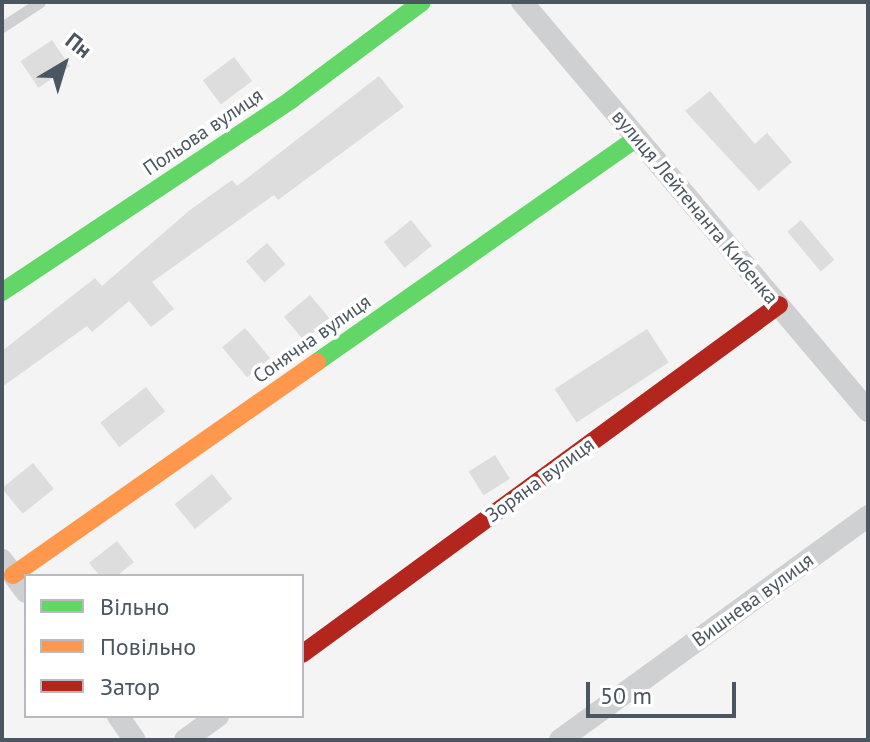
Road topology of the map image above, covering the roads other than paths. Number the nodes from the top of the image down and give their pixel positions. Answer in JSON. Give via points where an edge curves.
{"nodes":[{"id":1,"x":40,"y":2,"type":"edge"},
{"id":2,"x":422,"y":2,"type":"edge"},
{"id":3,"x":522,"y":2,"type":"edge"},
{"id":4,"x":2,"y":27,"type":"edge"},
{"id":5,"x":636,"y":139,"type":"junction"},
{"id":6,"x":2,"y":292,"type":"edge"},
{"id":7,"x":779,"y":305,"type":"junction"},
{"id":8,"x":868,"y":411,"type":"edge"},
{"id":9,"x":868,"y":516,"type":"edge"},
{"id":10,"x":14,"y":576,"type":"edge"},
{"id":11,"x":304,"y":653,"type":"edge"},
{"id":12,"x":119,"y":718,"type":"edge"},
{"id":13,"x":215,"y":718,"type":"edge"},
{"id":14,"x":135,"y":740,"type":"edge"},
{"id":15,"x":185,"y":740,"type":"edge"},
{"id":16,"x":560,"y":740,"type":"edge"}],
"edges":[{"from":1,"to":4,"type":"lane"},
{"from":2,"to":6,"type":"street","name":"Польова вулиця","via":[[292,99]]},
{"from":3,"to":5,"type":"street","name":"вулиця Лейтенанта Кибенка"},
{"from":5,"to":7,"type":"street","name":"вулиця Лейтенанта Кибенка"},
{"from":5,"to":10,"type":"street","name":"Сонячна вулиця"},
{"from":7,"to":8,"type":"street","name":"вулиця Лейтенанта Кибенка"},
{"from":7,"to":11,"type":"street","name":"Зоряна вулиця"},
{"from":9,"to":16,"type":"street","name":"Вишнева вулиця"},
{"from":12,"to":14,"type":"street"},
{"from":13,"to":15,"type":"street"}]}
